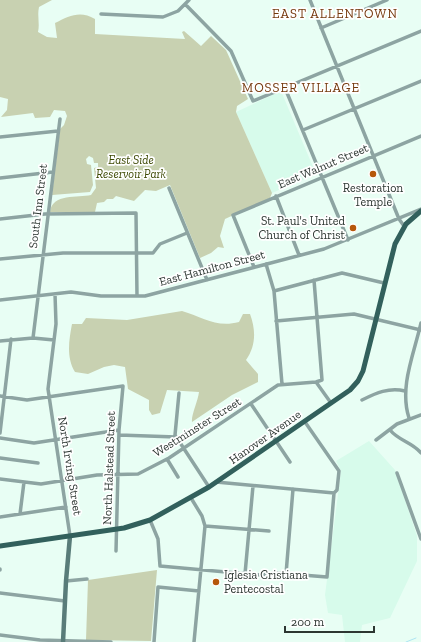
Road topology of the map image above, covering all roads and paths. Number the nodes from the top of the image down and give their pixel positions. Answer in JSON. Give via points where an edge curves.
{"nodes":[{"id":1,"x":189,"y":0,"type":"edge"},
{"id":2,"x":310,"y":0,"type":"edge"},
{"id":3,"x":387,"y":0,"type":"edge"},
{"id":4,"x":185,"y":4,"type":"junction"},
{"id":5,"x":101,"y":14,"type":"dead end"},
{"id":6,"x":322,"y":28,"type":"junction"},
{"id":7,"x":421,"y":31,"type":"edge"},
{"id":8,"x":338,"y":66,"type":"junction"},
{"id":9,"x":421,"y":81,"type":"edge"},
{"id":10,"x":285,"y":88,"type":"junction"},
{"id":11,"x":355,"y":108,"type":"junction"},
{"id":12,"x":60,"y":119,"type":"dead end"},
{"id":13,"x":303,"y":130,"type":"junction"},
{"id":14,"x":58,"y":131,"type":"junction"},
{"id":15,"x":421,"y":136,"type":"edge"},
{"id":16,"x":0,"y":137,"type":"edge"},
{"id":17,"x":373,"y":156,"type":"junction"},
{"id":18,"x":53,"y":172,"type":"junction"},
{"id":19,"x":322,"y":177,"type":"junction"},
{"id":20,"x":0,"y":178,"type":"edge"},
{"id":21,"x":168,"y":188,"type":"dead end"},
{"id":22,"x":276,"y":196,"type":"junction"},
{"id":23,"x":421,"y":210,"type":"edge"},
{"id":24,"x":48,"y":214,"type":"junction"},
{"id":25,"x":399,"y":218,"type":"junction"},
{"id":26,"x":0,"y":219,"type":"edge"},
{"id":27,"x":404,"y":226,"type":"junction"},
{"id":28,"x":187,"y":232,"type":"junction"},
{"id":29,"x":348,"y":240,"type":"junction"},
{"id":30,"x":42,"y":254,"type":"junction"},
{"id":31,"x":136,"y":254,"type":"junction"},
{"id":32,"x":299,"y":255,"type":"junction"},
{"id":33,"x":0,"y":259,"type":"edge"},
{"id":34,"x":266,"y":264,"type":"junction"},
{"id":35,"x":254,"y":267,"type":"junction"},
{"id":36,"x":207,"y":280,"type":"junction"},
{"id":37,"x":314,"y":280,"type":"junction"},
{"id":38,"x":384,"y":283,"type":"junction"},
{"id":39,"x":274,"y":291,"type":"junction"},
{"id":40,"x":54,"y":294,"type":"junction"},
{"id":41,"x":37,"y":296,"type":"junction"},
{"id":42,"x":137,"y":296,"type":"junction"},
{"id":43,"x":0,"y":300,"type":"edge"},
{"id":44,"x":317,"y":317,"type":"junction"},
{"id":45,"x":375,"y":319,"type":"junction"},
{"id":46,"x":276,"y":320,"type":"junction"},
{"id":47,"x":421,"y":323,"type":"edge"},
{"id":48,"x":420,"y":330,"type":"edge"},
{"id":49,"x":33,"y":338,"type":"junction"},
{"id":50,"x":11,"y":339,"type":"junction"},
{"id":51,"x":54,"y":340,"type":"junction"},
{"id":52,"x":0,"y":341,"type":"edge"},
{"id":53,"x":316,"y":382,"type":"junction"},
{"id":54,"x":282,"y":384,"type":"junction"},
{"id":55,"x":405,"y":391,"type":"junction"},
{"id":56,"x":179,"y":393,"type":"dead end"},
{"id":57,"x":2,"y":396,"type":"edge"},
{"id":58,"x":49,"y":396,"type":"junction"},
{"id":59,"x":362,"y":400,"type":"dead end"},
{"id":60,"x":330,"y":403,"type":"junction"},
{"id":61,"x":251,"y":404,"type":"junction"},
{"id":62,"x":421,"y":415,"type":"edge"},
{"id":63,"x":409,"y":418,"type":"junction"},
{"id":64,"x":305,"y":422,"type":"junction"},
{"id":65,"x":119,"y":430,"type":"junction"},
{"id":66,"x":390,"y":430,"type":"junction"},
{"id":67,"x":0,"y":433,"type":"edge"},
{"id":68,"x":119,"y":435,"type":"junction"},
{"id":69,"x":176,"y":437,"type":"junction"},
{"id":70,"x":0,"y":438,"type":"edge"},
{"id":71,"x":56,"y":439,"type":"junction"},
{"id":72,"x":376,"y":440,"type":"dead end"},
{"id":73,"x":277,"y":442,"type":"junction"},
{"id":74,"x":183,"y":449,"type":"junction"},
{"id":75,"x":421,"y":453,"type":"edge"},
{"id":76,"x":0,"y":458,"type":"edge"},
{"id":77,"x":167,"y":459,"type":"junction"},
{"id":78,"x":290,"y":462,"type":"dead end"},
{"id":79,"x":38,"y":463,"type":"dead end"},
{"id":80,"x":118,"y":473,"type":"junction"},
{"id":81,"x":397,"y":473,"type":"dead end"},
{"id":82,"x":178,"y":477,"type":"dead end"},
{"id":83,"x":0,"y":479,"type":"edge"},
{"id":84,"x":62,"y":480,"type":"junction"},
{"id":85,"x":24,"y":482,"type":"junction"},
{"id":86,"x":216,"y":482,"type":"junction"},
{"id":87,"x":253,"y":486,"type":"junction"},
{"id":88,"x":209,"y":487,"type":"junction"},
{"id":89,"x":293,"y":489,"type":"junction"},
{"id":90,"x":334,"y":493,"type":"junction"},
{"id":91,"x":191,"y":498,"type":"junction"},
{"id":92,"x":66,"y":507,"type":"junction"},
{"id":93,"x":20,"y":514,"type":"junction"},
{"id":94,"x":0,"y":517,"type":"edge"},
{"id":95,"x":150,"y":520,"type":"junction"},
{"id":96,"x":205,"y":526,"type":"junction"},
{"id":97,"x":117,"y":529,"type":"junction"},
{"id":98,"x":249,"y":530,"type":"junction"},
{"id":99,"x":269,"y":531,"type":"dead end"},
{"id":100,"x":70,"y":536,"type":"junction"},
{"id":101,"x":421,"y":539,"type":"edge"},
{"id":102,"x":0,"y":546,"type":"edge"},
{"id":103,"x":116,"y":551,"type":"dead end"},
{"id":104,"x":200,"y":570,"type":"junction"},
{"id":105,"x":245,"y":574,"type":"junction"},
{"id":106,"x":286,"y":574,"type":"junction"},
{"id":107,"x":87,"y":579,"type":"dead end"},
{"id":108,"x":66,"y":581,"type":"junction"},
{"id":109,"x":199,"y":591,"type":"junction"},
{"id":110,"x":0,"y":593,"type":"edge"},
{"id":111,"x":65,"y":601,"type":"junction"},
{"id":112,"x":0,"y":635,"type":"edge"},
{"id":113,"x":63,"y":642,"type":"edge"},
{"id":114,"x":105,"y":642,"type":"edge"},
{"id":115,"x":111,"y":642,"type":"edge"},
{"id":116,"x":154,"y":642,"type":"edge"},
{"id":117,"x":194,"y":642,"type":"edge"}],
"edges":[{"from":1,"to":4,"type":"street"},
{"from":2,"to":6,"type":"street"},
{"from":3,"to":6,"type":"street"},
{"from":4,"to":5,"type":"street","via":[[163,17]]},
{"from":4,"to":10,"type":"street","via":[[231,51],[253,101]]},
{"from":6,"to":8,"type":"street"},
{"from":7,"to":8,"type":"street"},
{"from":8,"to":10,"type":"street"},
{"from":8,"to":11,"type":"street"},
{"from":9,"to":11,"type":"street"},
{"from":10,"to":13,"type":"street"},
{"from":11,"to":13,"type":"street"},
{"from":11,"to":17,"type":"street"},
{"from":12,"to":14,"type":"street","name":"South Inn Street"},
{"from":13,"to":19,"type":"street"},
{"from":14,"to":16,"type":"street"},
{"from":14,"to":18,"type":"street","name":"South Inn Street"},
{"from":15,"to":17,"type":"street","name":"East Walnut Street"},
{"from":17,"to":19,"type":"street","name":"East Walnut Street"},
{"from":17,"to":25,"type":"street"},
{"from":18,"to":20,"type":"street"},
{"from":18,"to":24,"type":"street","name":"South Inn Street"},
{"from":19,"to":22,"type":"street","name":"East Walnut Street"},
{"from":19,"to":29,"type":"street"},
{"from":21,"to":28,"type":"street"},
{"from":22,"to":32,"type":"street"},
{"from":22,"to":35,"type":"street","name":"East Walnut Street","via":[[233,215]]},
{"from":23,"to":25,"type":"street","name":"East Hamilton Street"},
{"from":23,"to":27,"type":"main road","name":"Hanover Avenue"},
{"from":24,"to":26,"type":"street"},
{"from":24,"to":30,"type":"street","name":"South Inn Street"},
{"from":24,"to":31,"type":"street","via":[[136,213]]},
{"from":25,"to":27,"type":"street"},
{"from":25,"to":29,"type":"street","name":"East Hamilton Street"},
{"from":27,"to":38,"type":"main road","name":"Hanover Avenue","via":[[395,244]]},
{"from":28,"to":31,"type":"street","via":[[160,244],[154,253]]},
{"from":28,"to":36,"type":"street"},
{"from":29,"to":32,"type":"street","name":"East Hamilton Street"},
{"from":30,"to":31,"type":"street"},
{"from":30,"to":33,"type":"street"},
{"from":30,"to":41,"type":"street","name":"South Inn Street"},
{"from":31,"to":42,"type":"street"},
{"from":32,"to":34,"type":"street","name":"East Hamilton Street"},
{"from":34,"to":35,"type":"street","name":"East Hamilton Street"},
{"from":34,"to":39,"type":"street"},
{"from":35,"to":36,"type":"street","name":"East Hamilton Street"},
{"from":36,"to":42,"type":"street","name":"East Hamilton Street"},
{"from":37,"to":38,"type":"street","via":[[342,273]]},
{"from":37,"to":39,"type":"street"},
{"from":37,"to":44,"type":"street"},
{"from":38,"to":45,"type":"main road","name":"Hanover Avenue"},
{"from":39,"to":46,"type":"street"},
{"from":40,"to":41,"type":"street","name":"East Hamilton Street"},
{"from":40,"to":42,"type":"street","name":"East Hamilton Street","via":[[75,292],[101,296]]},
{"from":40,"to":51,"type":"street","name":"North Irving Street"},
{"from":41,"to":43,"type":"street","name":"East Hamilton Street"},
{"from":41,"to":49,"type":"street","name":"South Inn Street"},
{"from":44,"to":45,"type":"street","via":[[354,314]]},
{"from":44,"to":46,"type":"street"},
{"from":44,"to":53,"type":"street","via":[[322,380]]},
{"from":45,"to":48,"type":"street"},
{"from":45,"to":60,"type":"main road","name":"Hanover Avenue","via":[[361,376],[350,390]]},
{"from":46,"to":54,"type":"street"},
{"from":47,"to":48,"type":"street"},
{"from":48,"to":55,"type":"street"},
{"from":49,"to":50,"type":"street"},
{"from":49,"to":51,"type":"street"},
{"from":50,"to":52,"type":"street"},
{"from":50,"to":57,"type":"street"},
{"from":51,"to":58,"type":"street","name":"North Irving Street"},
{"from":53,"to":54,"type":"street"},
{"from":53,"to":60,"type":"street"},
{"from":54,"to":61,"type":"street","name":"Westminster Street"},
{"from":55,"to":59,"type":"street","via":[[392,389],[375,393]]},
{"from":55,"to":63,"type":"street","via":[[404,402]]},
{"from":56,"to":69,"type":"street"},
{"from":57,"to":58,"type":"street","via":[[27,400]]},
{"from":57,"to":67,"type":"street"},
{"from":58,"to":65,"type":"street","name":"North Halstead Street","via":[[123,386]]},
{"from":58,"to":71,"type":"street","name":"North Irving Street"},
{"from":60,"to":64,"type":"main road","name":"Hanover Avenue"},
{"from":61,"to":73,"type":"street"},
{"from":61,"to":74,"type":"street","name":"Westminster Street"},
{"from":62,"to":63,"type":"street"},
{"from":63,"to":66,"type":"street"},
{"from":64,"to":73,"type":"main road","name":"Hanover Avenue"},
{"from":64,"to":90,"type":"street","via":[[338,469],[337,490]]},
{"from":65,"to":68,"type":"street","name":"North Halstead Street"},
{"from":65,"to":71,"type":"street"},
{"from":66,"to":72,"type":"street"},
{"from":66,"to":75,"type":"street","via":[[400,440],[416,447]]},
{"from":68,"to":69,"type":"street"},
{"from":68,"to":80,"type":"street","name":"North Halstead Street"},
{"from":69,"to":74,"type":"street"},
{"from":70,"to":71,"type":"street","via":[[34,442]]},
{"from":71,"to":84,"type":"street","name":"North Irving Street"},
{"from":73,"to":78,"type":"street"},
{"from":73,"to":86,"type":"main road","name":"Hanover Avenue"},
{"from":74,"to":77,"type":"street","name":"Westminster Street"},
{"from":74,"to":88,"type":"street"},
{"from":76,"to":79,"type":"street"},
{"from":77,"to":80,"type":"street","name":"Westminster Street","via":[[138,474]]},
{"from":77,"to":82,"type":"street"},
{"from":80,"to":84,"type":"street","name":"Westminster Street"},
{"from":80,"to":97,"type":"street","name":"North Halstead Street"},
{"from":81,"to":101,"type":"street"},
{"from":83,"to":85,"type":"street","name":"Westminster Street"},
{"from":84,"to":85,"type":"street","name":"Westminster Street","via":[[41,484]]},
{"from":84,"to":92,"type":"street","name":"North Irving Street"},
{"from":85,"to":93,"type":"street"},
{"from":86,"to":87,"type":"street"},
{"from":86,"to":88,"type":"main road","name":"Hanover Avenue"},
{"from":87,"to":89,"type":"street"},
{"from":87,"to":98,"type":"street"},
{"from":88,"to":91,"type":"main road","name":"Hanover Avenue"},
{"from":89,"to":90,"type":"street"},
{"from":89,"to":106,"type":"street"},
{"from":90,"to":106,"type":"street","via":[[327,577]]},
{"from":91,"to":95,"type":"main road","name":"Hanover Avenue"},
{"from":91,"to":96,"type":"street"},
{"from":92,"to":93,"type":"street"},
{"from":92,"to":100,"type":"street","name":"North Irving Street"},
{"from":93,"to":94,"type":"street"},
{"from":95,"to":97,"type":"main road","name":"Hanover Avenue"},
{"from":95,"to":104,"type":"street","via":[[159,542],[160,566]]},
{"from":96,"to":98,"type":"street"},
{"from":96,"to":104,"type":"street"},
{"from":97,"to":100,"type":"main road","name":"Hanover Avenue"},
{"from":97,"to":103,"type":"street","name":"North Halstead Street"},
{"from":98,"to":99,"type":"street"},
{"from":98,"to":105,"type":"street"},
{"from":100,"to":102,"type":"main road","name":"Hanover Avenue"},
{"from":100,"to":108,"type":"main road","name":"North Irving Street"},
{"from":104,"to":105,"type":"street"},
{"from":104,"to":109,"type":"street"},
{"from":105,"to":106,"type":"street"},
{"from":107,"to":108,"type":"street"},
{"from":108,"to":111,"type":"main road","name":"North Irving Street"},
{"from":109,"to":116,"type":"street","via":[[158,587]]},
{"from":109,"to":117,"type":"street"},
{"from":110,"to":111,"type":"street"},
{"from":111,"to":113,"type":"main road","name":"North Irving Street"},
{"from":112,"to":113,"type":"street"},
{"from":113,"to":114,"type":"street"},
{"from":114,"to":115,"type":"street"}]}
